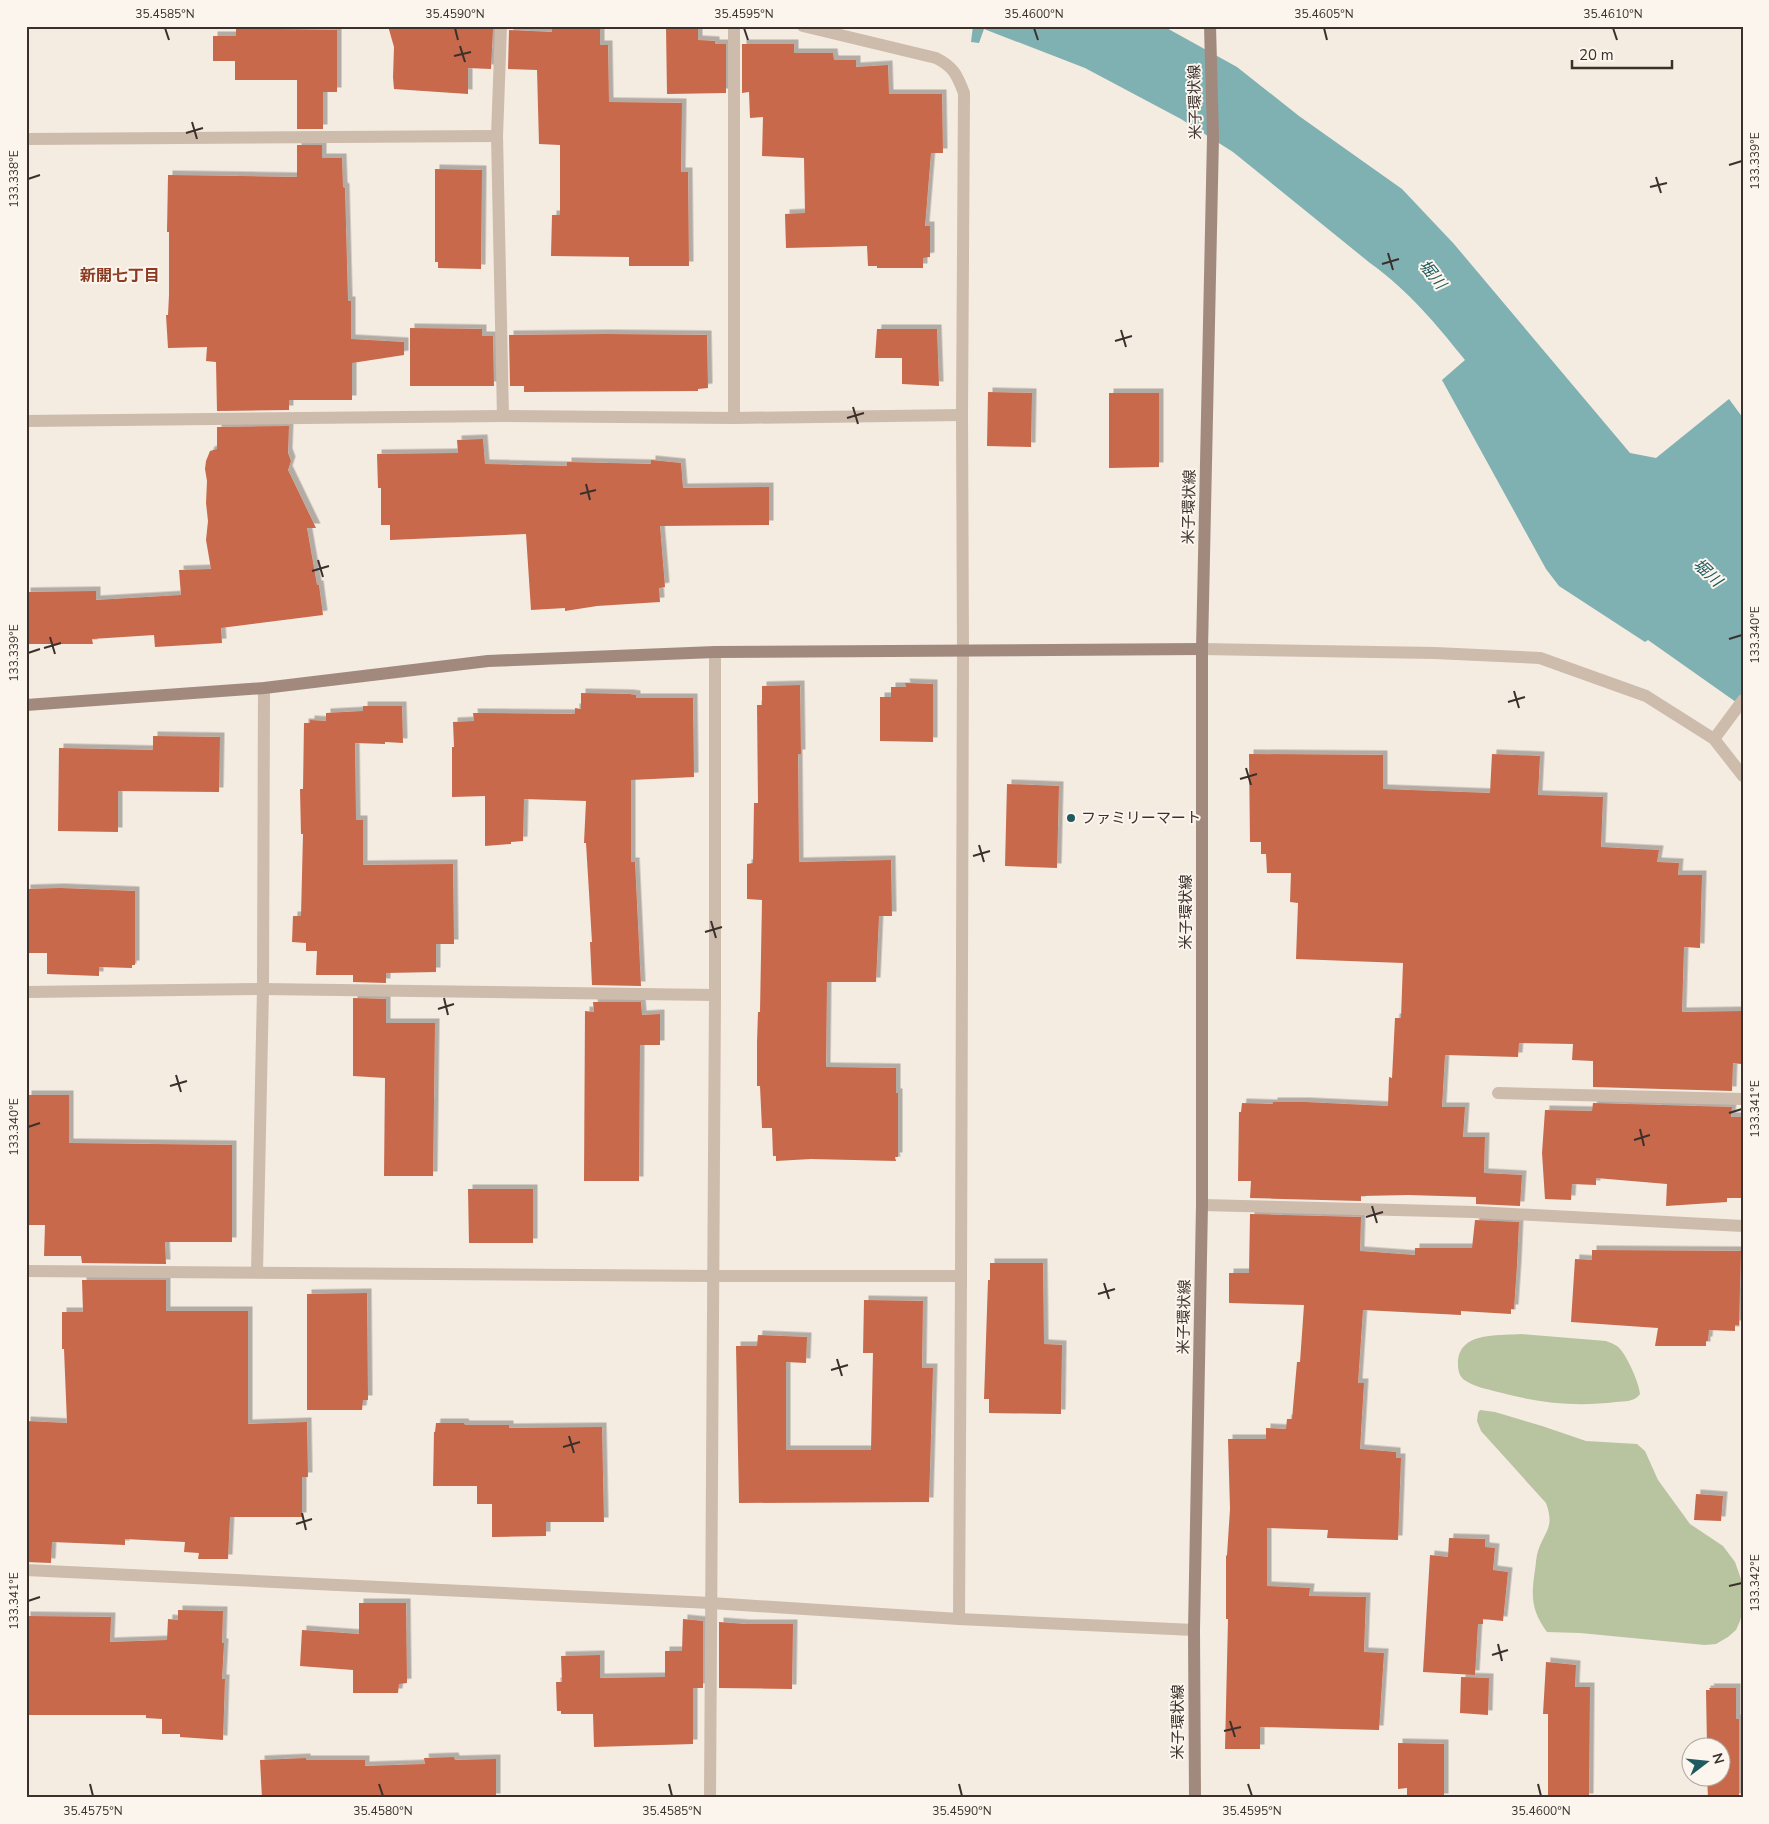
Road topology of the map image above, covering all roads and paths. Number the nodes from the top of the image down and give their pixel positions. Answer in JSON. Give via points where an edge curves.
{"nodes":[{"id":1,"x":501,"y":26,"type":"edge"},
{"id":2,"x":734,"y":26,"type":"edge"},
{"id":3,"x":803,"y":26,"type":"edge"},
{"id":4,"x":1210,"y":26,"type":"edge"},
{"id":5,"x":497,"y":136,"type":"junction"},
{"id":6,"x":26,"y":139,"type":"edge"},
{"id":7,"x":962,"y":415,"type":"junction"},
{"id":8,"x":503,"y":416,"type":"junction"},
{"id":9,"x":734,"y":418,"type":"junction"},
{"id":10,"x":26,"y":422,"type":"edge"},
{"id":11,"x":1202,"y":648,"type":"junction"},
{"id":12,"x":963,"y":650,"type":"junction"},
{"id":13,"x":716,"y":652,"type":"junction"},
{"id":14,"x":264,"y":688,"type":"junction"},
{"id":15,"x":1743,"y":700,"type":"edge"},
{"id":16,"x":26,"y":705,"type":"edge"},
{"id":17,"x":1714,"y":739,"type":"junction"},
{"id":18,"x":1743,"y":776,"type":"edge"},
{"id":19,"x":263,"y":989,"type":"junction"},
{"id":20,"x":26,"y":992,"type":"edge"},
{"id":21,"x":715,"y":995,"type":"junction"},
{"id":22,"x":1498,"y":1093,"type":"dead end"},
{"id":23,"x":1743,"y":1099,"type":"edge"},
{"id":24,"x":1202,"y":1206,"type":"junction"},
{"id":25,"x":1743,"y":1226,"type":"edge"},
{"id":26,"x":26,"y":1270,"type":"edge"},
{"id":27,"x":257,"y":1272,"type":"junction"},
{"id":28,"x":714,"y":1276,"type":"junction"},
{"id":29,"x":961,"y":1276,"type":"junction"},
{"id":30,"x":26,"y":1570,"type":"edge"},
{"id":31,"x":711,"y":1603,"type":"junction"},
{"id":32,"x":959,"y":1619,"type":"junction"},
{"id":33,"x":1194,"y":1630,"type":"junction"},
{"id":34,"x":710,"y":1798,"type":"edge"},
{"id":35,"x":1195,"y":1798,"type":"edge"}],
"edges":[{"from":1,"to":5,"type":"street"},
{"from":2,"to":9,"type":"street"},
{"from":3,"to":7,"type":"street","via":[[936,58],[949,65],[958,76],[964,93]]},
{"from":4,"to":11,"type":"main road","name":"米子環状線","via":[[1213,137]]},
{"from":5,"to":6,"type":"street"},
{"from":5,"to":8,"type":"street"},
{"from":7,"to":9,"type":"street"},
{"from":7,"to":12,"type":"street"},
{"from":8,"to":9,"type":"street"},
{"from":8,"to":10,"type":"street"},
{"from":11,"to":12,"type":"main road"},
{"from":11,"to":17,"type":"street","via":[[1435,652],[1540,658],[1646,696]]},
{"from":11,"to":24,"type":"main road","name":"米子環状線"},
{"from":12,"to":13,"type":"main road"},
{"from":12,"to":29,"type":"street"},
{"from":13,"to":14,"type":"main road","via":[[488,662]]},
{"from":13,"to":21,"type":"street"},
{"from":14,"to":16,"type":"main road"},
{"from":14,"to":19,"type":"street"},
{"from":15,"to":17,"type":"street"},
{"from":17,"to":18,"type":"street"},
{"from":19,"to":20,"type":"street"},
{"from":19,"to":21,"type":"street"},
{"from":19,"to":27,"type":"street"},
{"from":21,"to":28,"type":"street"},
{"from":22,"to":23,"type":"street"},
{"from":24,"to":25,"type":"street","via":[[1484,1212]]},
{"from":24,"to":33,"type":"main road","name":"米子環状線"},
{"from":26,"to":27,"type":"street"},
{"from":27,"to":28,"type":"street"},
{"from":28,"to":29,"type":"street"},
{"from":28,"to":31,"type":"street"},
{"from":29,"to":32,"type":"street"},
{"from":30,"to":31,"type":"street"},
{"from":31,"to":32,"type":"street"},
{"from":31,"to":34,"type":"street"},
{"from":32,"to":33,"type":"street"},
{"from":33,"to":35,"type":"main road","name":"米子環状線"}]}
